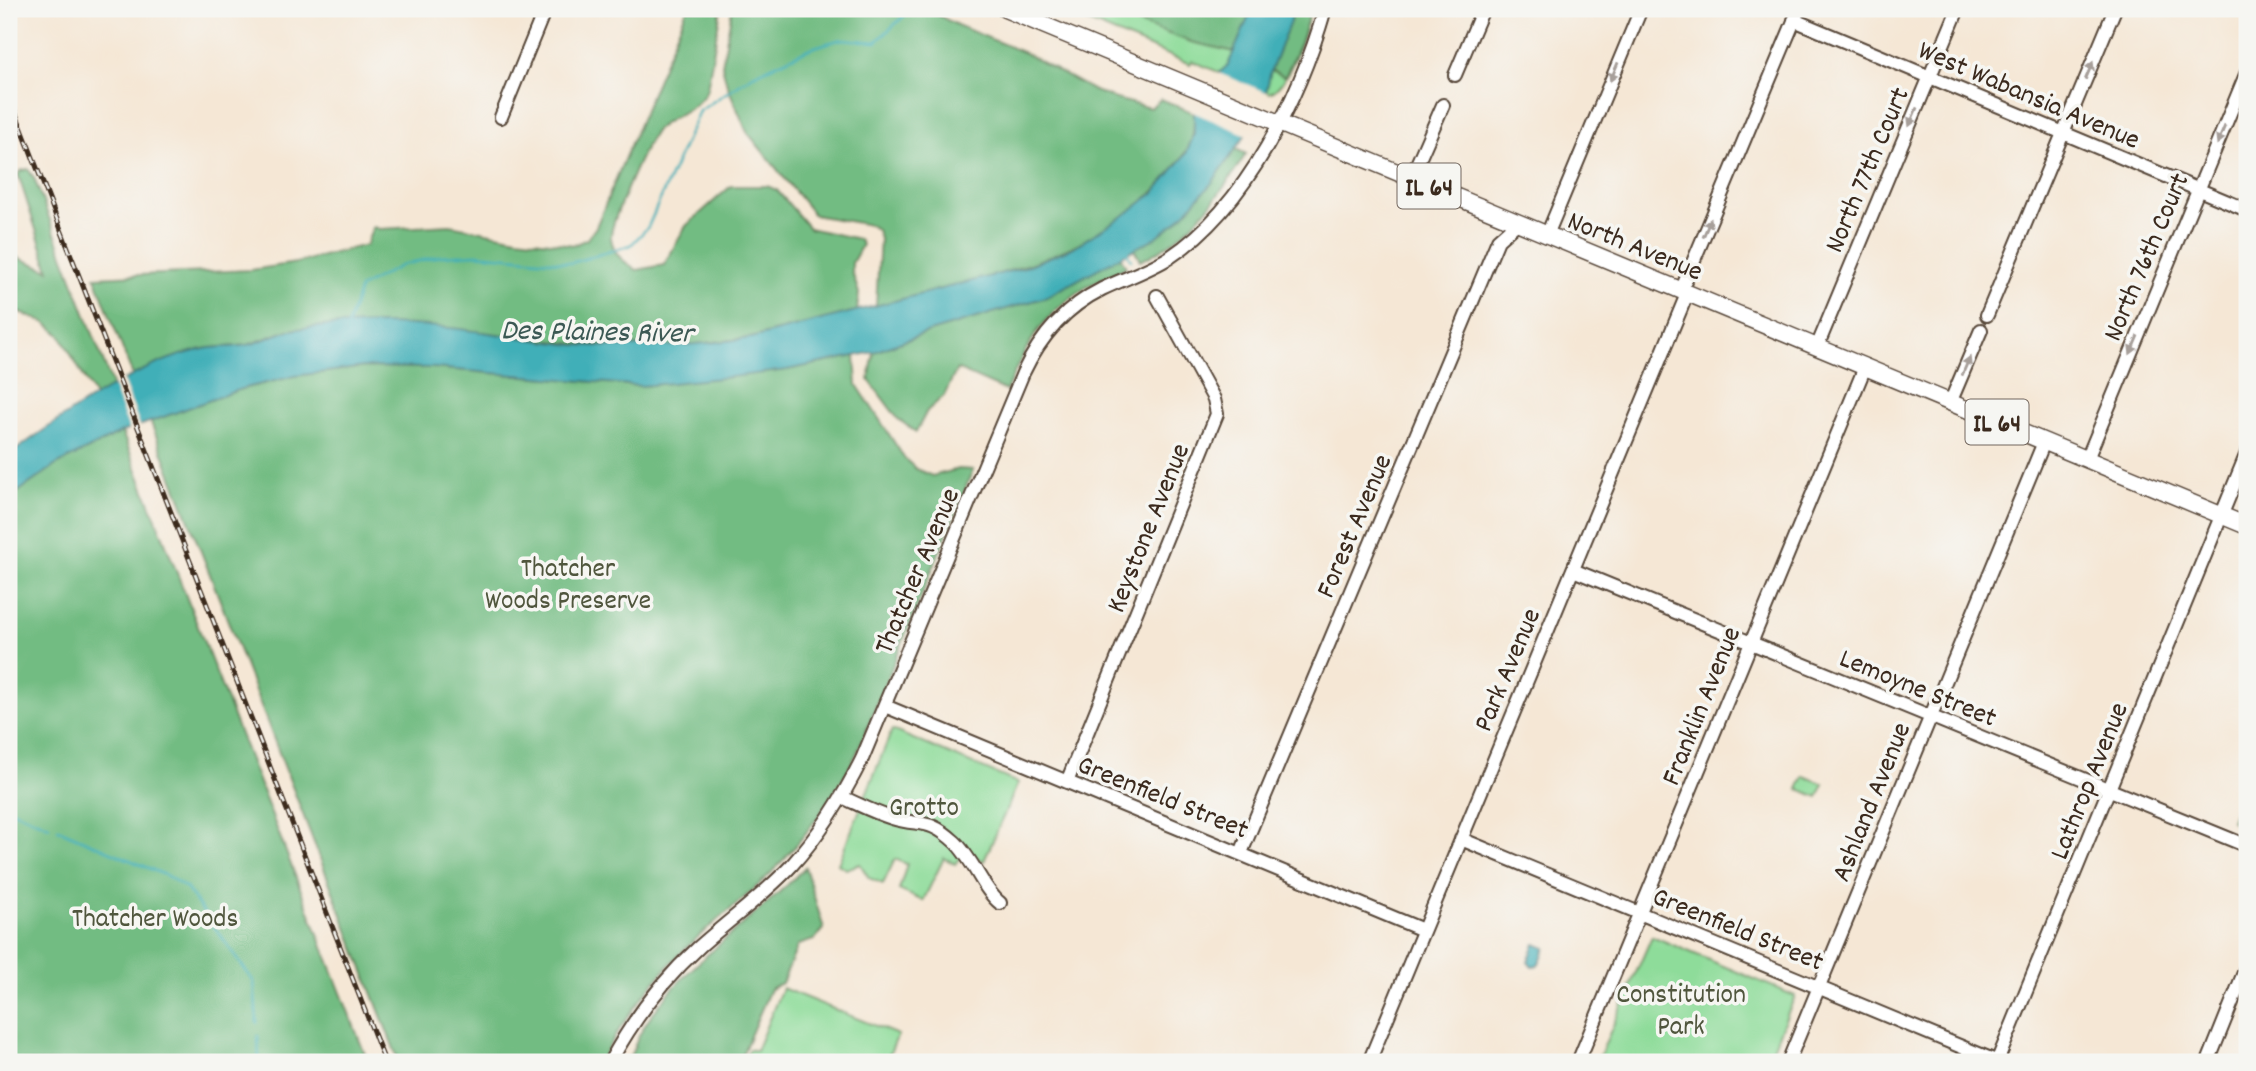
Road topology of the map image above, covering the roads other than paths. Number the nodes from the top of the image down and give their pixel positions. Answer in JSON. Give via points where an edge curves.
{"nodes":[{"id":1,"x":545,"y":9,"type":"edge"},
{"id":2,"x":1005,"y":9,"type":"edge"},
{"id":3,"x":1325,"y":9,"type":"edge"},
{"id":4,"x":1483,"y":9,"type":"edge"},
{"id":5,"x":1641,"y":9,"type":"edge"},
{"id":6,"x":1958,"y":9,"type":"edge"},
{"id":7,"x":2115,"y":9,"type":"edge"},
{"id":8,"x":1796,"y":15,"type":"edge"},
{"id":9,"x":2247,"y":72,"type":"edge"},
{"id":10,"x":1455,"y":75,"type":"dead end"},
{"id":11,"x":1930,"y":77,"type":"junction"},
{"id":12,"x":1443,"y":105,"type":"dead end"},
{"id":13,"x":501,"y":117,"type":"dead end"},
{"id":14,"x":1279,"y":122,"type":"junction"},
{"id":15,"x":2063,"y":133,"type":"junction"},
{"id":16,"x":1411,"y":178,"type":"junction"},
{"id":17,"x":2198,"y":190,"type":"junction"},
{"id":18,"x":2247,"y":210,"type":"edge"},
{"id":19,"x":1517,"y":223,"type":"junction"},
{"id":20,"x":1547,"y":235,"type":"junction"},
{"id":21,"x":1684,"y":292,"type":"junction"},
{"id":22,"x":1157,"y":296,"type":"dead end"},
{"id":23,"x":1987,"y":315,"type":"dead end"},
{"id":24,"x":1981,"y":330,"type":"dead end"},
{"id":25,"x":1817,"y":347,"type":"junction"},
{"id":26,"x":1865,"y":368,"type":"junction"},
{"id":27,"x":1951,"y":403,"type":"junction"},
{"id":28,"x":2044,"y":442,"type":"junction"},
{"id":29,"x":2247,"y":453,"type":"edge"},
{"id":30,"x":2087,"y":459,"type":"junction"},
{"id":31,"x":2222,"y":515,"type":"junction"},
{"id":32,"x":2247,"y":526,"type":"edge"},
{"id":33,"x":1573,"y":570,"type":"junction"},
{"id":34,"x":1751,"y":643,"type":"junction"},
{"id":35,"x":885,"y":706,"type":"junction"},
{"id":36,"x":1930,"y":717,"type":"junction"},
{"id":37,"x":1068,"y":782,"type":"junction"},
{"id":38,"x":2109,"y":791,"type":"junction"},
{"id":39,"x":842,"y":797,"type":"junction"},
{"id":40,"x":1461,"y":839,"type":"junction"},
{"id":41,"x":2247,"y":846,"type":"edge"},
{"id":42,"x":1241,"y":853,"type":"junction"},
{"id":43,"x":1000,"y":903,"type":"dead end"},
{"id":44,"x":1640,"y":913,"type":"junction"},
{"id":45,"x":1423,"y":930,"type":"junction"},
{"id":46,"x":2247,"y":965,"type":"edge"},
{"id":47,"x":1819,"y":987,"type":"junction"},
{"id":48,"x":610,"y":1062,"type":"edge"},
{"id":49,"x":1369,"y":1062,"type":"edge"},
{"id":50,"x":1578,"y":1062,"type":"edge"},
{"id":51,"x":1788,"y":1062,"type":"edge"},
{"id":52,"x":1997,"y":1062,"type":"edge"},
{"id":53,"x":2208,"y":1062,"type":"edge"}],
"edges":[{"from":1,"to":13,"type":"street"},
{"from":2,"to":14,"type":"main road","name":"North Avenue","number":"IL 64"},
{"from":3,"to":14,"type":"street","name":"Thatcher Avenue","via":[[1313,50]]},
{"from":4,"to":10,"type":"street"},
{"from":5,"to":20,"type":"street","one_way":true},
{"from":6,"to":11,"type":"street","name":"North 77th Court"},
{"from":15,"to":7,"type":"street","one_way":true},
{"from":8,"to":11,"type":"street","name":"West Wabansia Avenue"},
{"from":21,"to":8,"type":"street","name":"Park Avenue","one_way":true},
{"from":9,"to":17,"type":"street","name":"North 76th Court","one_way":true},
{"from":11,"to":15,"type":"street","name":"West Wabansia Avenue"},
{"from":11,"to":25,"type":"street","name":"North 77th Court","one_way":true},
{"from":12,"to":16,"type":"street"},
{"from":14,"to":16,"type":"main road","name":"North Avenue","number":"IL 64"},
{"from":14,"to":35,"type":"street","name":"Thatcher Avenue","via":[[1241,187],[1196,237],[1154,266],[1090,296],[1045,334],[1023,373]]},
{"from":15,"to":17,"type":"street","name":"West Wabansia Avenue"},
{"from":15,"to":23,"type":"street"},
{"from":16,"to":19,"type":"main road","name":"North Avenue","number":"IL 64"},
{"from":17,"to":18,"type":"street","name":"West Wabansia Avenue"},
{"from":17,"to":30,"type":"street","name":"North 76th Court","one_way":true},
{"from":19,"to":20,"type":"main road","name":"North Avenue","number":"IL 64"},
{"from":19,"to":42,"type":"street","name":"Forest Avenue","via":[[1497,240]]},
{"from":20,"to":21,"type":"main road","name":"North Avenue","number":"IL 64"},
{"from":21,"to":25,"type":"main road","name":"North Avenue","number":"IL 64"},
{"from":21,"to":33,"type":"street","name":"Park Avenue"},
{"from":22,"to":37,"type":"street","name":"Keystone Avenue","via":[[1214,399],[1217,414]]},
{"from":27,"to":24,"type":"street","one_way":true},
{"from":25,"to":26,"type":"main road","name":"North Avenue","number":"IL 64"},
{"from":26,"to":27,"type":"main road","name":"North Avenue","number":"IL 64"},
{"from":26,"to":34,"type":"street","name":"Franklin Avenue"},
{"from":27,"to":28,"type":"main road","name":"North Avenue","number":"IL 64"},
{"from":28,"to":30,"type":"main road","name":"North Avenue","number":"IL 64"},
{"from":28,"to":36,"type":"street","name":"Ashland Avenue"},
{"from":29,"to":31,"type":"street","name":"Lathrop Avenue"},
{"from":30,"to":31,"type":"main road","name":"North Avenue","number":"IL 64"},
{"from":31,"to":32,"type":"main road","name":"North Avenue","number":"IL 64"},
{"from":31,"to":38,"type":"street","name":"Lathrop Avenue"},
{"from":33,"to":34,"type":"street","name":"Lemoyne Street"},
{"from":33,"to":40,"type":"street","name":"Park Avenue"},
{"from":34,"to":36,"type":"street","name":"Lemoyne Street"},
{"from":34,"to":44,"type":"street","name":"Franklin Avenue"},
{"from":35,"to":37,"type":"street","name":"Greenfield Street"},
{"from":35,"to":39,"type":"street","name":"Thatcher Avenue"},
{"from":36,"to":38,"type":"street","name":"Lemoyne Street"},
{"from":36,"to":47,"type":"street","name":"Ashland Avenue"},
{"from":37,"to":42,"type":"street","name":"Greenfield Street"},
{"from":38,"to":41,"type":"street","name":"Lemoyne Street"},
{"from":38,"to":52,"type":"street","name":"Lathrop Avenue"},
{"from":39,"to":43,"type":"street","via":[[893,819],[938,828],[974,863]]},
{"from":39,"to":48,"type":"street","name":"Thatcher Avenue","via":[[793,864],[676,970],[642,1011]]},
{"from":40,"to":44,"type":"street","name":"Greenfield Street"},
{"from":40,"to":45,"type":"street","name":"Park Avenue"},
{"from":42,"to":45,"type":"street","name":"Greenfield Street"},
{"from":44,"to":47,"type":"street","name":"Greenfield Street"},
{"from":44,"to":50,"type":"street","name":"Franklin Avenue"},
{"from":45,"to":49,"type":"street","name":"Park Avenue"},
{"from":46,"to":53,"type":"street"},
{"from":47,"to":51,"type":"street","name":"Ashland Avenue"},
{"from":47,"to":52,"type":"street","name":"Greenfield Street"}]}
